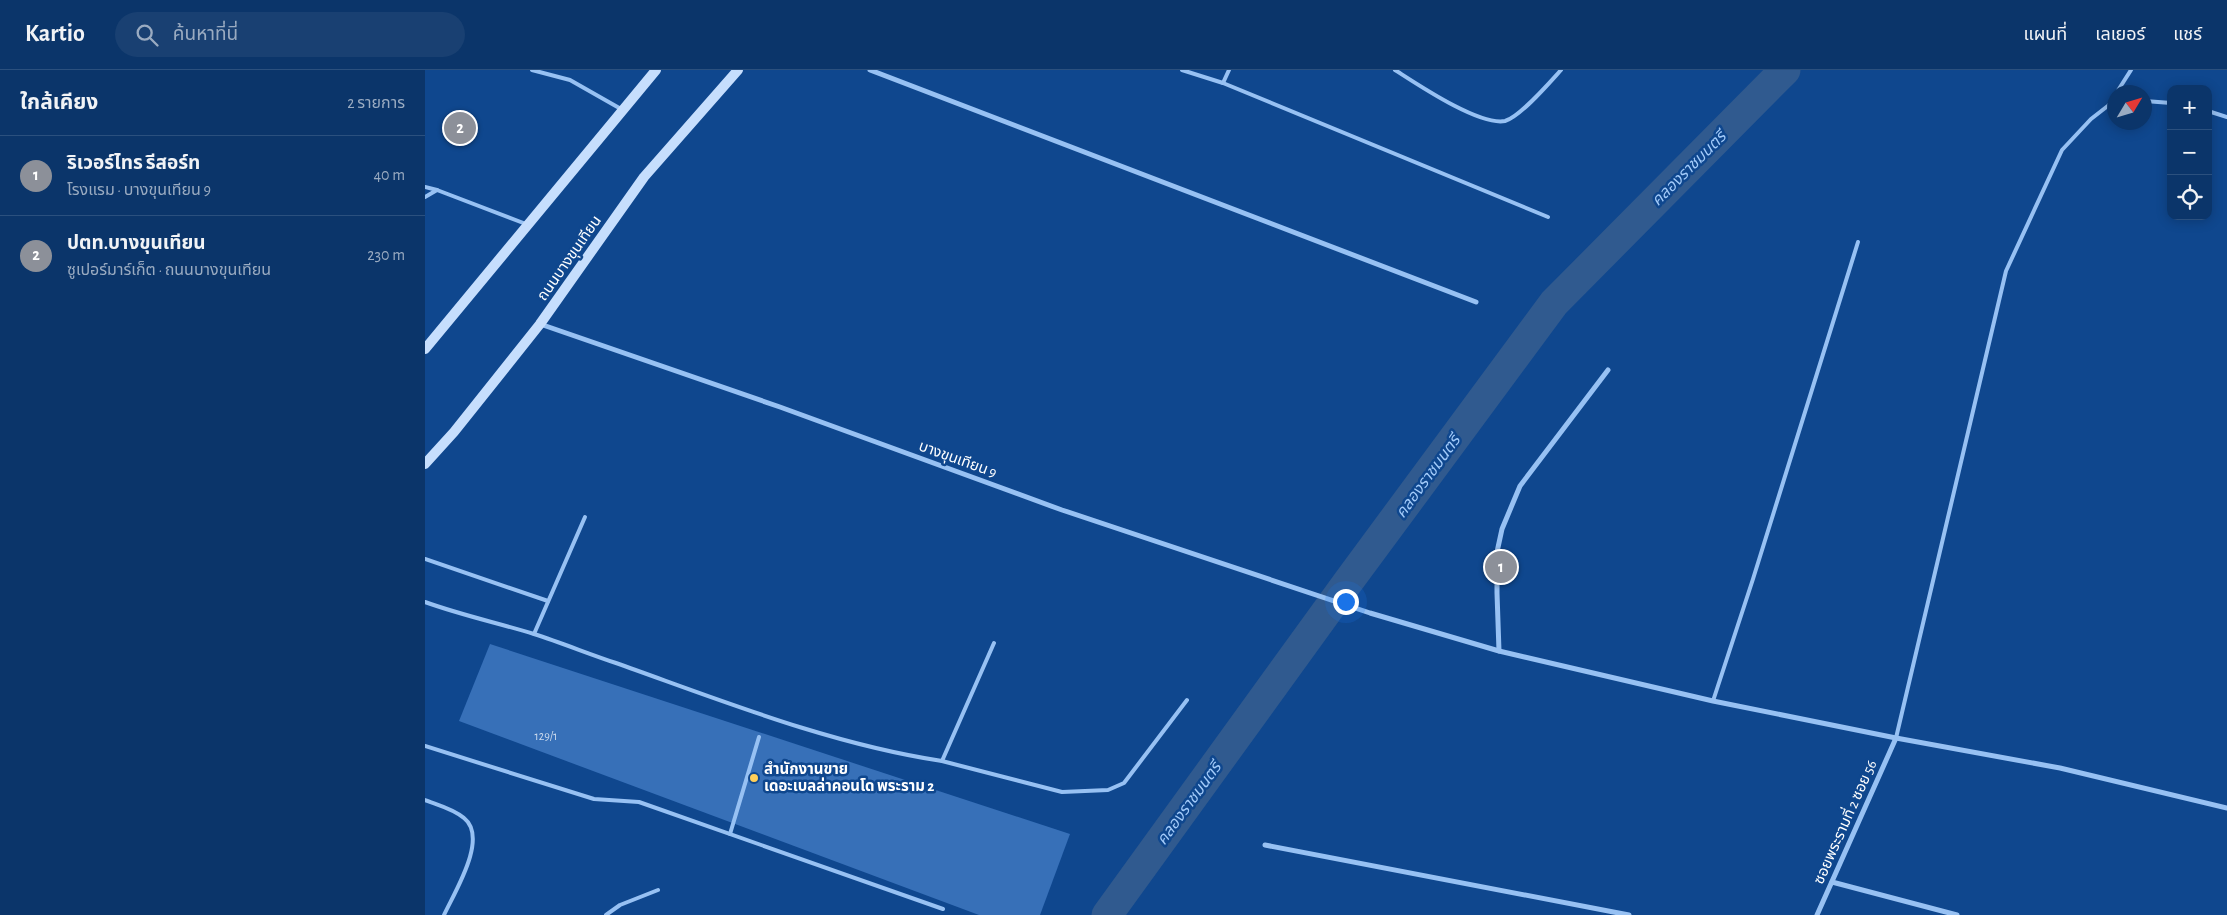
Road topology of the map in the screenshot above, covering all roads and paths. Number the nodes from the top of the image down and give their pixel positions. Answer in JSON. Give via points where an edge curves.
{"nodes":[{"id":1,"x":532,"y":70,"type":"edge"},
{"id":2,"x":656,"y":70,"type":"edge"},
{"id":3,"x":738,"y":70,"type":"edge"},
{"id":4,"x":869,"y":70,"type":"edge"},
{"id":5,"x":1182,"y":70,"type":"edge"},
{"id":6,"x":1229,"y":70,"type":"edge"},
{"id":7,"x":1395,"y":70,"type":"edge"},
{"id":8,"x":1561,"y":70,"type":"edge"},
{"id":9,"x":2131,"y":70,"type":"edge"},
{"id":10,"x":1223,"y":83,"type":"junction"},
{"id":11,"x":2121,"y":85,"type":"edge"},
{"id":12,"x":2152,"y":102,"type":"edge"},
{"id":13,"x":2167,"y":103,"type":"edge"},
{"id":14,"x":2107,"y":107,"type":"edge"},
{"id":15,"x":624,"y":110,"type":"junction"},
{"id":16,"x":2212,"y":112,"type":"edge"},
{"id":17,"x":2227,"y":117,"type":"edge"},
{"id":18,"x":425,"y":187,"type":"edge"},
{"id":19,"x":437,"y":190,"type":"junction"},
{"id":20,"x":425,"y":197,"type":"edge"},
{"id":21,"x":1548,"y":216,"type":"dead end"},
{"id":22,"x":526,"y":224,"type":"junction"},
{"id":23,"x":1858,"y":242,"type":"dead end"},
{"id":24,"x":1476,"y":302,"type":"dead end"},
{"id":25,"x":540,"y":324,"type":"junction"},
{"id":26,"x":425,"y":349,"type":"edge"},
{"id":27,"x":1609,"y":370,"type":"dead end"},
{"id":28,"x":425,"y":464,"type":"edge"},
{"id":29,"x":585,"y":517,"type":"dead end"},
{"id":30,"x":425,"y":559,"type":"edge"},
{"id":31,"x":548,"y":601,"type":"junction"},
{"id":32,"x":425,"y":602,"type":"edge"},
{"id":33,"x":534,"y":634,"type":"junction"},
{"id":34,"x":994,"y":643,"type":"dead end"},
{"id":35,"x":1499,"y":651,"type":"junction"},
{"id":36,"x":1187,"y":700,"type":"dead end"},
{"id":37,"x":1713,"y":700,"type":"junction"},
{"id":38,"x":759,"y":737,"type":"dead end"},
{"id":39,"x":1896,"y":738,"type":"junction"},
{"id":40,"x":425,"y":746,"type":"edge"},
{"id":41,"x":942,"y":761,"type":"junction"},
{"id":42,"x":425,"y":800,"type":"edge"},
{"id":43,"x":2227,"y":808,"type":"edge"},
{"id":44,"x":730,"y":834,"type":"junction"},
{"id":45,"x":1265,"y":845,"type":"dead end"},
{"id":46,"x":1832,"y":882,"type":"junction"},
{"id":47,"x":658,"y":890,"type":"dead end"},
{"id":48,"x":943,"y":910,"type":"dead end"},
{"id":49,"x":444,"y":915,"type":"edge"},
{"id":50,"x":606,"y":915,"type":"edge"},
{"id":51,"x":1629,"y":915,"type":"edge"},
{"id":52,"x":1817,"y":915,"type":"edge"},
{"id":53,"x":1957,"y":915,"type":"edge"}],
"edges":[{"from":1,"to":15,"type":"lane","via":[[569,80]]},
{"from":2,"to":15,"type":"main road"},
{"from":3,"to":25,"type":"main road","name":"ถนนบางขุนเทียน","via":[[644,177]]},
{"from":4,"to":24,"type":"street"},
{"from":5,"to":10,"type":"lane"},
{"from":6,"to":10,"type":"lane"},
{"from":7,"to":8,"type":"lane","via":[[1445,102],[1478,116],[1504,121],[1537,96]]},
{"from":9,"to":11,"type":"lane"},
{"from":10,"to":21,"type":"lane"},
{"from":12,"to":13,"type":"lane"},
{"from":14,"to":39,"type":"lane","via":[[2062,150],[2006,271]]},
{"from":15,"to":22,"type":"main road"},
{"from":16,"to":17,"type":"lane"},
{"from":18,"to":19,"type":"lane"},
{"from":19,"to":20,"type":"lane"},
{"from":19,"to":22,"type":"lane"},
{"from":22,"to":26,"type":"main road"},
{"from":23,"to":37,"type":"lane"},
{"from":25,"to":28,"type":"main road","name":"ถนนบางขุนเทียน"},
{"from":25,"to":35,"type":"street","name":"บางขุนเทียน 9","via":[[781,407],[1063,510],[1370,614]]},
{"from":27,"to":35,"type":"street","via":[[1520,486],[1502,529],[1497,560]]},
{"from":29,"to":31,"type":"lane"},
{"from":30,"to":31,"type":"lane"},
{"from":31,"to":33,"type":"lane"},
{"from":32,"to":33,"type":"lane","via":[[467,617]]},
{"from":33,"to":41,"type":"lane","via":[[848,742]]},
{"from":34,"to":41,"type":"lane"},
{"from":35,"to":37,"type":"street","name":"บางขุนเทียน 9"},
{"from":36,"to":41,"type":"lane","via":[[1125,783],[1108,790],[1062,792]]},
{"from":37,"to":39,"type":"street","name":"บางขุนเทียน 9"},
{"from":38,"to":44,"type":"lane"},
{"from":39,"to":43,"type":"street","name":"บางขุนเทียน 9","via":[[2059,768]]},
{"from":39,"to":46,"type":"street","name":"ซอยพระรามที่ 2 ซอย 56"},
{"from":40,"to":44,"type":"lane","via":[[594,799],[639,802]]},
{"from":42,"to":49,"type":"lane","via":[[465,818],[471,826],[474,840],[468,864]]},
{"from":44,"to":48,"type":"lane"},
{"from":45,"to":51,"type":"street"},
{"from":46,"to":52,"type":"street","name":"ซอยพระรามที่ 2 ซอย 56"},
{"from":46,"to":53,"type":"street"},
{"from":47,"to":50,"type":"lane","via":[[620,905]]}]}
